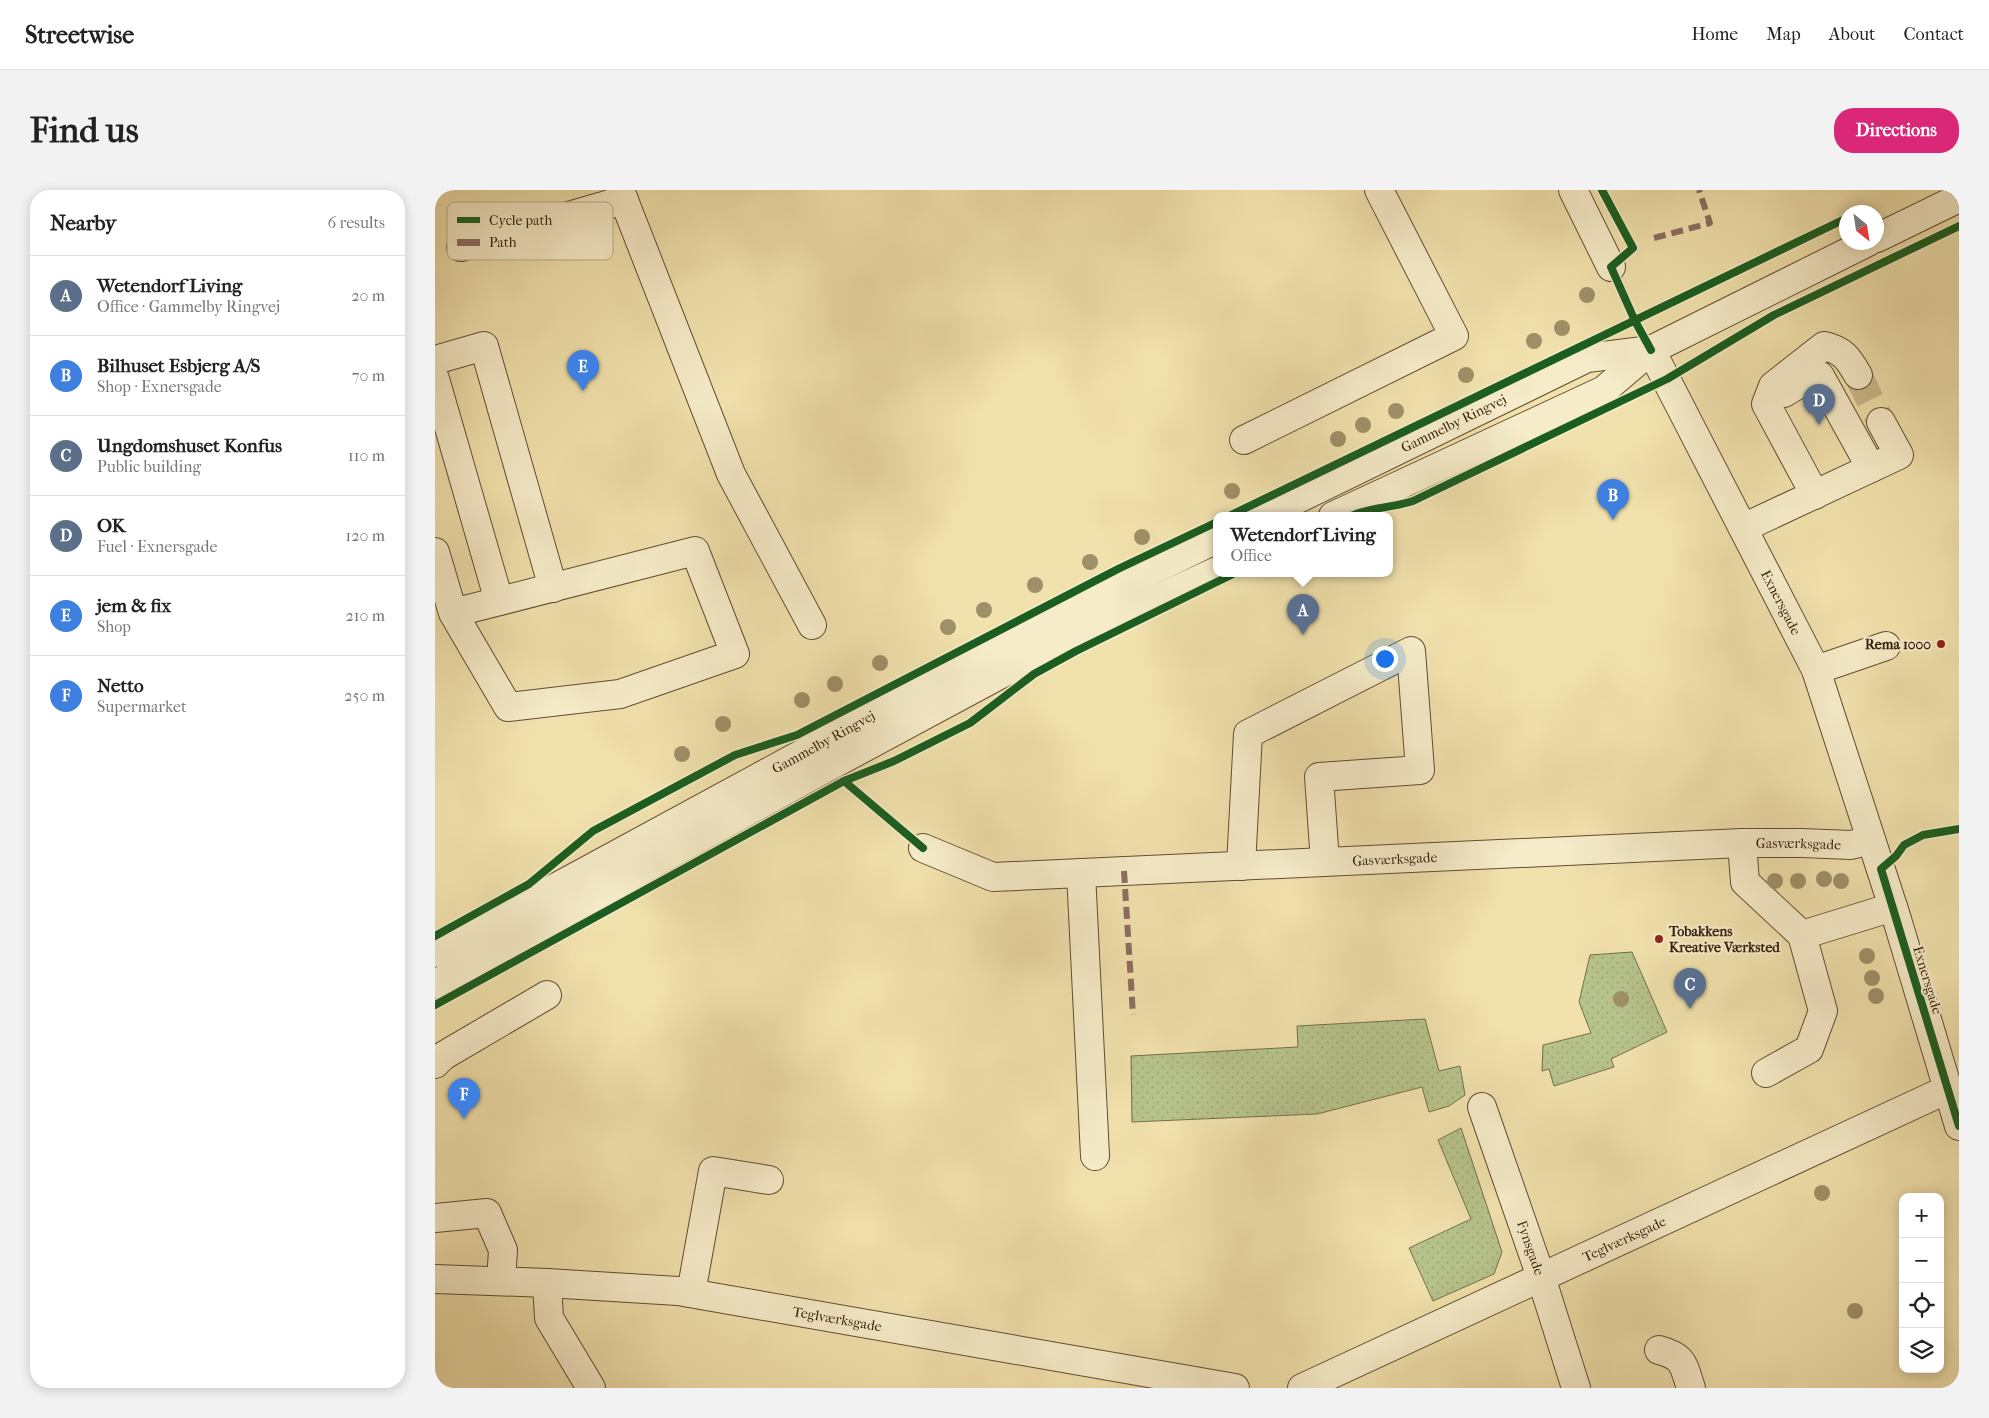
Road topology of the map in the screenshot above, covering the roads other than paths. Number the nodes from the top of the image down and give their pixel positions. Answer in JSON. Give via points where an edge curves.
{"nodes":[{"id":1,"x":1379,"y":190,"type":"edge"},
{"id":2,"x":1573,"y":190,"type":"edge"},
{"id":3,"x":622,"y":195,"type":"edge"},
{"id":4,"x":1959,"y":198,"type":"edge"},
{"id":5,"x":600,"y":202,"type":"edge"},
{"id":6,"x":1884,"y":235,"type":"edge"},
{"id":7,"x":1852,"y":250,"type":"edge"},
{"id":8,"x":1611,"y":267,"type":"dead end"},
{"id":9,"x":1651,"y":350,"type":"junction"},
{"id":10,"x":435,"y":360,"type":"edge"},
{"id":11,"x":1858,"y":375,"type":"tunnel mouth"},
{"id":12,"x":435,"y":379,"type":"edge"},
{"id":13,"x":1766,"y":404,"type":"junction"},
{"id":14,"x":1881,"y":422,"type":"tunnel mouth"},
{"id":15,"x":1244,"y":440,"type":"dead end"},
{"id":16,"x":1871,"y":468,"type":"junction"},
{"id":17,"x":1815,"y":495,"type":"junction"},
{"id":18,"x":1271,"y":512,"type":"edge"},
{"id":19,"x":1342,"y":512,"type":"edge"},
{"id":20,"x":1743,"y":528,"type":"junction"},
{"id":21,"x":1213,"y":541,"type":"edge"},
{"id":22,"x":435,"y":552,"type":"edge"},
{"id":23,"x":1213,"y":573,"type":"edge"},
{"id":24,"x":553,"y":588,"type":"junction"},
{"id":25,"x":499,"y":602,"type":"junction"},
{"id":26,"x":453,"y":613,"type":"junction"},
{"id":27,"x":812,"y":625,"type":"dead end"},
{"id":28,"x":1886,"y":646,"type":"dead end"},
{"id":29,"x":1817,"y":670,"type":"junction"},
{"id":30,"x":1871,"y":840,"type":"junction"},
{"id":31,"x":1742,"y":843,"type":"junction"},
{"id":32,"x":923,"y":848,"type":"dead end"},
{"id":33,"x":1325,"y":862,"type":"junction"},
{"id":34,"x":1241,"y":866,"type":"junction"},
{"id":35,"x":1081,"y":873,"type":"junction"},
{"id":36,"x":1893,"y":907,"type":"junction"},
{"id":37,"x":1802,"y":935,"type":"junction"},
{"id":38,"x":435,"y":953,"type":"edge"},
{"id":39,"x":435,"y":984,"type":"edge"},
{"id":40,"x":547,"y":995,"type":"dead end"},
{"id":41,"x":435,"y":1064,"type":"edge"},
{"id":42,"x":1766,"y":1073,"type":"dead end"},
{"id":43,"x":1948,"y":1089,"type":"junction"},
{"id":44,"x":1482,"y":1107,"type":"dead end"},
{"id":45,"x":1959,"y":1126,"type":"edge"},
{"id":46,"x":1095,"y":1156,"type":"dead end"},
{"id":47,"x":769,"y":1180,"type":"dead end"},
{"id":48,"x":435,"y":1218,"type":"edge"},
{"id":49,"x":1541,"y":1277,"type":"junction"},
{"id":50,"x":435,"y":1279,"type":"edge"},
{"id":51,"x":501,"y":1281,"type":"junction"},
{"id":52,"x":547,"y":1283,"type":"junction"},
{"id":53,"x":691,"y":1293,"type":"junction"},
{"id":54,"x":1659,"y":1350,"type":"dead end"},
{"id":55,"x":591,"y":1388,"type":"edge"},
{"id":56,"x":1235,"y":1388,"type":"edge"},
{"id":57,"x":1303,"y":1388,"type":"edge"},
{"id":58,"x":1576,"y":1388,"type":"edge"},
{"id":59,"x":1691,"y":1388,"type":"edge"}],
"edges":[{"from":1,"to":15,"type":"street","via":[[1454,336]]},
{"from":2,"to":8,"type":"street"},
{"from":3,"to":5,"type":"street"},
{"from":3,"to":27,"type":"street","via":[[731,474]]},
{"from":4,"to":6,"type":"street"},
{"from":7,"to":9,"type":"street","name":"Gammelby Ringvej"},
{"from":9,"to":18,"type":"street","name":"Gammelby Ringvej","via":[[1587,358]]},
{"from":9,"to":19,"type":"street","name":"Gammelby Ringvej","via":[[1603,390]]},
{"from":9,"to":20,"type":"street","name":"Exnersgade"},
{"from":10,"to":24,"type":"street","via":[[484,346]]},
{"from":11,"to":13,"type":"street","via":[[1837,349],[1824,346],[1773,386]]},
{"from":12,"to":25,"type":"street"},
{"from":13,"to":16,"type":"street","via":[[1812,376],[1821,376]]},
{"from":13,"to":17,"type":"street"},
{"from":14,"to":16,"type":"street","via":[[1899,455]]},
{"from":16,"to":17,"type":"street"},
{"from":17,"to":20,"type":"street"},
{"from":20,"to":29,"type":"street","name":"Exnersgade"},
{"from":21,"to":38,"type":"street","name":"Gammelby Ringvej","via":[[987,651]]},
{"from":22,"to":26,"type":"street"},
{"from":23,"to":39,"type":"street","name":"Gammelby Ringvej","via":[[1043,652]]},
{"from":24,"to":25,"type":"street"},
{"from":24,"to":26,"type":"street","via":[[695,551],[735,654],[620,694],[508,707]]},
{"from":25,"to":26,"type":"street"},
{"from":28,"to":29,"type":"street"},
{"from":29,"to":30,"type":"street","name":"Exnersgade"},
{"from":30,"to":31,"type":"street","name":"Gasværksgade","via":[[1851,845]]},
{"from":30,"to":36,"type":"street","name":"Exnersgade"},
{"from":31,"to":33,"type":"street","name":"Gasværksgade"},
{"from":31,"to":37,"type":"street","via":[[1745,882]]},
{"from":32,"to":35,"type":"street","name":"Gasværksgade","via":[[993,877]]},
{"from":33,"to":34,"type":"street","name":"Gasværksgade"},
{"from":33,"to":34,"type":"street","via":[[1319,777],[1420,770],[1411,652],[1248,734]]},
{"from":34,"to":35,"type":"street","name":"Gasværksgade"},
{"from":35,"to":46,"type":"street"},
{"from":36,"to":37,"type":"street"},
{"from":36,"to":43,"type":"street","name":"Exnersgade"},
{"from":37,"to":42,"type":"street","via":[[1823,1012],[1809,1049]]},
{"from":40,"to":41,"type":"street","via":[[443,1056]]},
{"from":43,"to":45,"type":"street","name":"Exnersgade"},
{"from":43,"to":49,"type":"street","name":"Teglværksgade"},
{"from":44,"to":49,"type":"street","name":"Fynsgade"},
{"from":47,"to":53,"type":"street","via":[[713,1170]]},
{"from":48,"to":51,"type":"street","via":[[487,1213],[503,1250]]},
{"from":49,"to":57,"type":"street","name":"Teglværksgade"},
{"from":49,"to":58,"type":"street","name":"Fynsgade"},
{"from":50,"to":51,"type":"street","name":"Teglværksgade"},
{"from":51,"to":52,"type":"street","name":"Teglværksgade"},
{"from":52,"to":53,"type":"street","name":"Teglværksgade"},
{"from":52,"to":55,"type":"street","via":[[549,1318]]},
{"from":53,"to":56,"type":"street","name":"Teglværksgade"},
{"from":54,"to":59,"type":"street","via":[[1682,1361]]}]}
